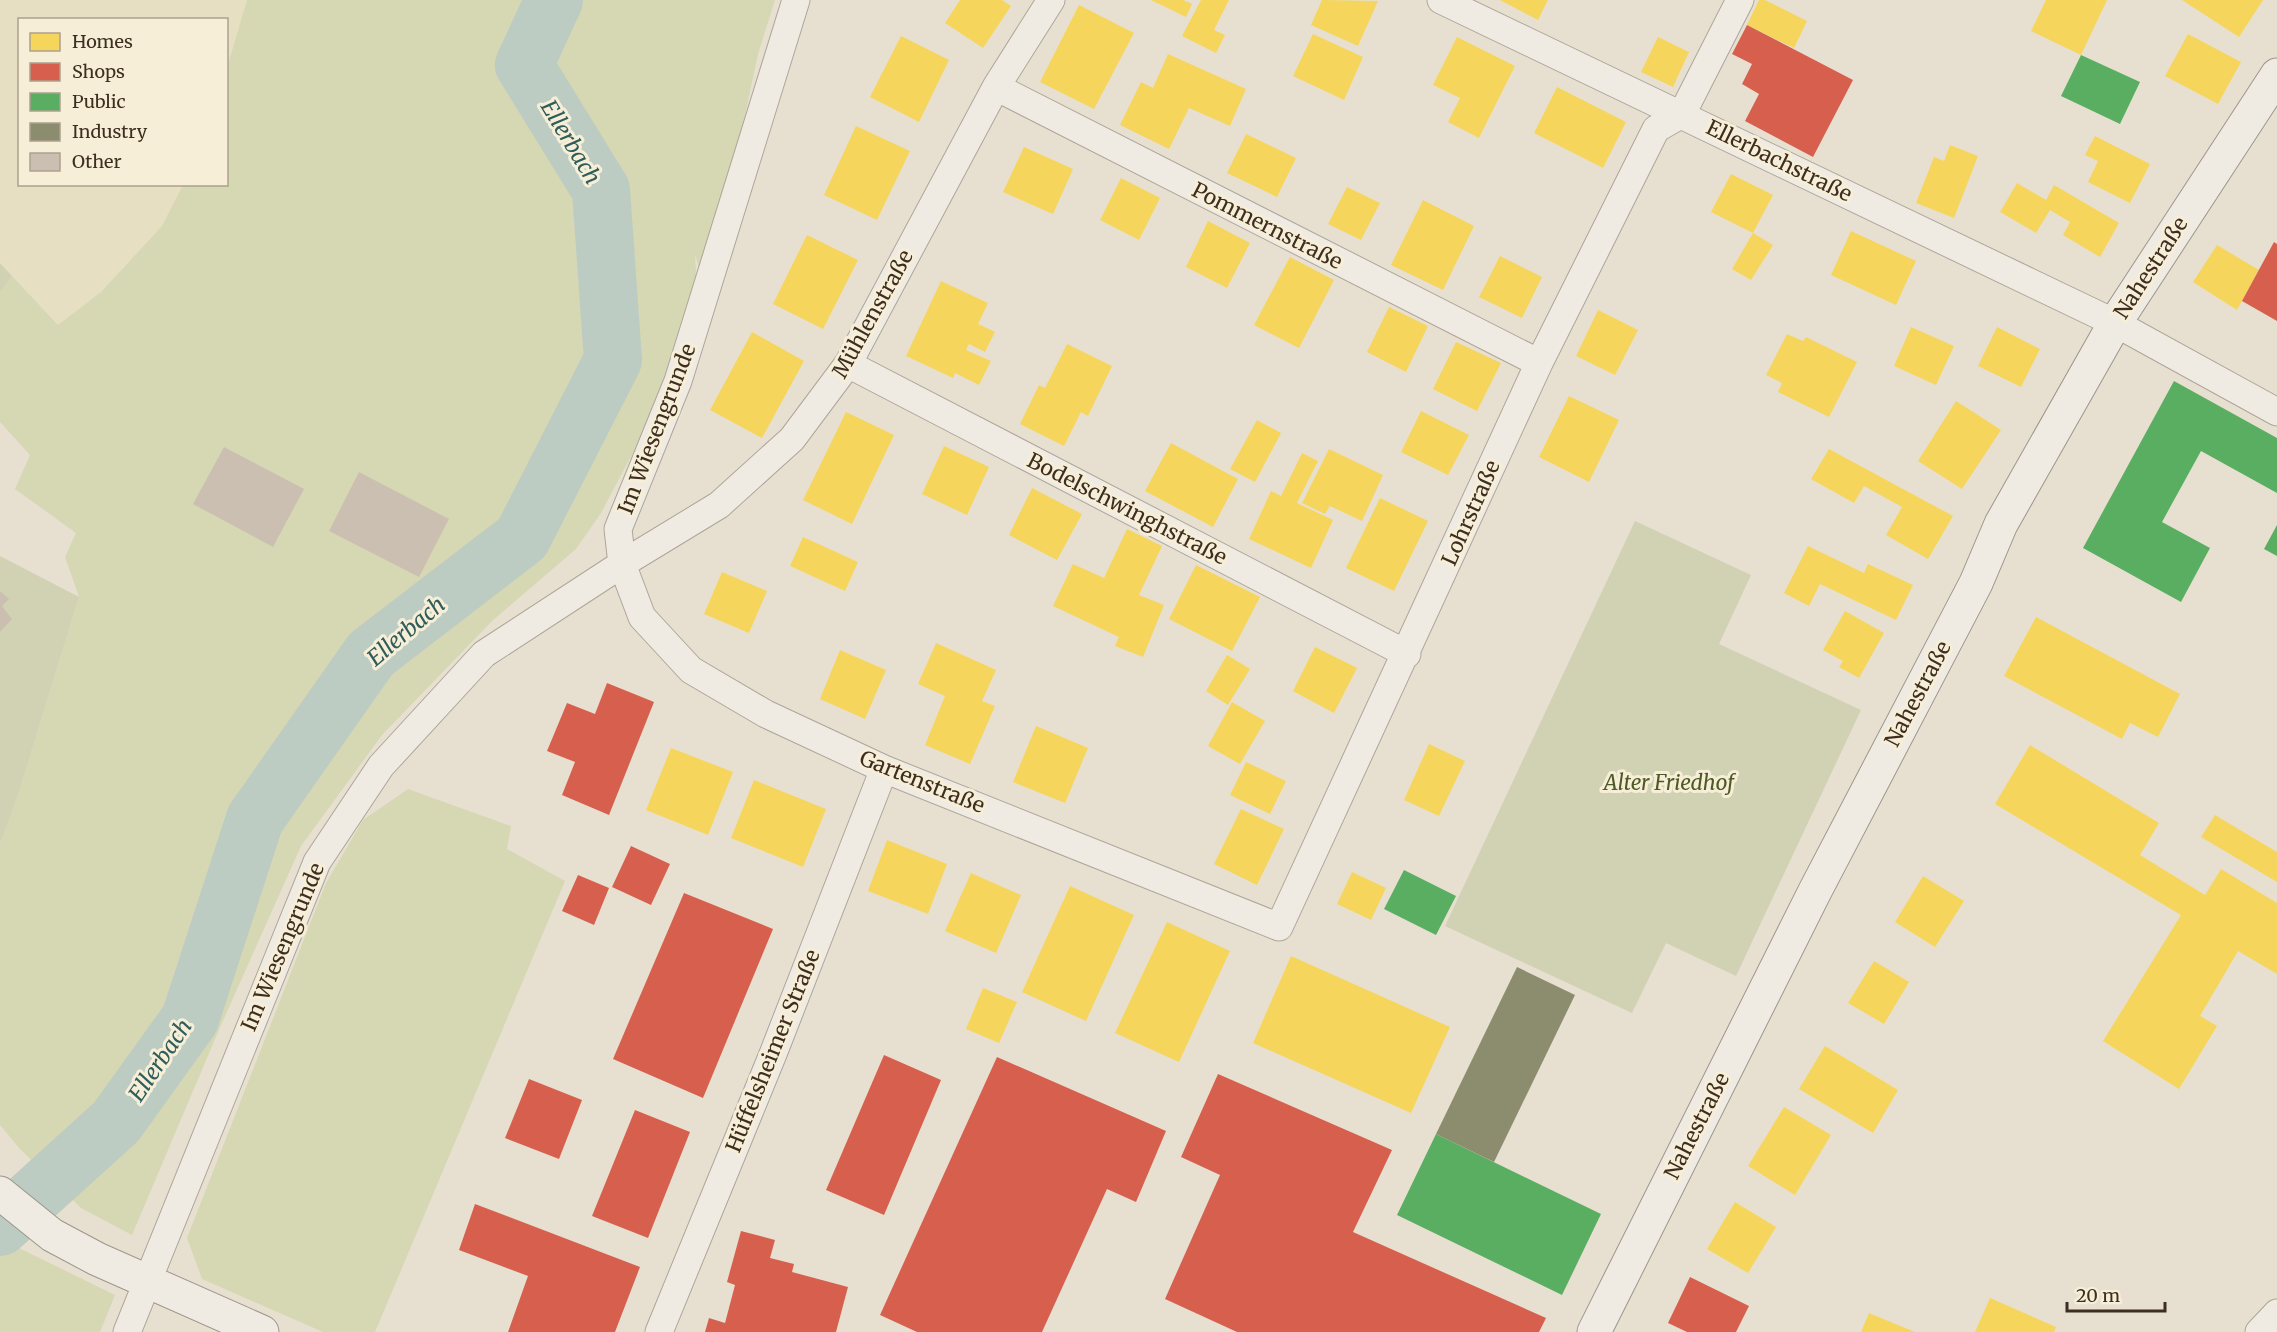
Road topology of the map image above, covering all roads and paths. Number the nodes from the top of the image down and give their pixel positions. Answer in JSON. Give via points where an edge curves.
{"nodes":[{"id":1,"x":796,"y":0,"type":"edge"},
{"id":2,"x":1051,"y":0,"type":"edge"},
{"id":3,"x":1441,"y":0,"type":"edge"},
{"id":4,"x":1740,"y":0,"type":"edge"},
{"id":5,"x":2277,"y":75,"type":"edge"},
{"id":6,"x":996,"y":87,"type":"junction"},
{"id":7,"x":1682,"y":114,"type":"junction"},
{"id":8,"x":2115,"y":324,"type":"junction"},
{"id":9,"x":1539,"y":363,"type":"junction"},
{"id":10,"x":848,"y":364,"type":"junction"},
{"id":11,"x":2277,"y":412,"type":"edge"},
{"id":12,"x":622,"y":564,"type":"junction"},
{"id":13,"x":1407,"y":654,"type":"junction"},
{"id":14,"x":884,"y":769,"type":"junction"},
{"id":15,"x":1279,"y":927,"type":"joint"},
{"id":16,"x":0,"y":1193,"type":"edge"},
{"id":17,"x":147,"y":1282,"type":"junction"},
{"id":18,"x":2277,"y":1313,"type":"edge"},
{"id":19,"x":127,"y":1332,"type":"edge"},
{"id":20,"x":262,"y":1332,"type":"edge"},
{"id":21,"x":659,"y":1332,"type":"edge"},
{"id":22,"x":1594,"y":1332,"type":"edge"},
{"id":23,"x":2259,"y":1332,"type":"edge"}],
"edges":[{"from":1,"to":12,"type":"street","name":"Im Wiesengrunde","via":[[678,381],[618,530]]},
{"from":2,"to":6,"type":"street","name":"Mühlenstraße"},
{"from":3,"to":7,"type":"street","name":"Ellerbachstraße"},
{"from":4,"to":7,"type":"street"},
{"from":5,"to":8,"type":"street","name":"Nahestraße"},
{"from":6,"to":9,"type":"street","name":"Pommernstraße"},
{"from":6,"to":10,"type":"street","name":"Mühlenstraße"},
{"from":7,"to":8,"type":"street","name":"Ellerbachstraße"},
{"from":7,"to":9,"type":"street","name":"Lohrstraße","via":[[1656,129]]},
{"from":8,"to":11,"type":"street","name":"Ellerbachstraße"},
{"from":8,"to":22,"type":"street","name":"Nahestraße","via":[[2001,524],[1976,583],[1815,891]]},
{"from":9,"to":13,"type":"street","name":"Lohrstraße"},
{"from":10,"to":12,"type":"street","name":"Mühlenstraße","via":[[792,439],[719,505]]},
{"from":10,"to":13,"type":"street","name":"Bodelschwinghstraße"},
{"from":12,"to":14,"type":"street","name":"Gartenstraße","via":[[642,617],[691,670],[766,714]]},
{"from":12,"to":17,"type":"street","name":"Im Wiesengrunde","via":[[483,654],[381,766],[317,862]]},
{"from":13,"to":15,"type":"street","name":"Lohrstraße"},
{"from":14,"to":15,"type":"street","name":"Gartenstraße"},
{"from":14,"to":21,"type":"street","name":"Hüffelsheimer Straße","via":[[769,1065]]},
{"from":16,"to":17,"type":"street","via":[[52,1235]]},
{"from":17,"to":19,"type":"street","name":"Im Wiesengrunde"},
{"from":17,"to":20,"type":"street"},
{"from":18,"to":23,"type":"street"}]}
